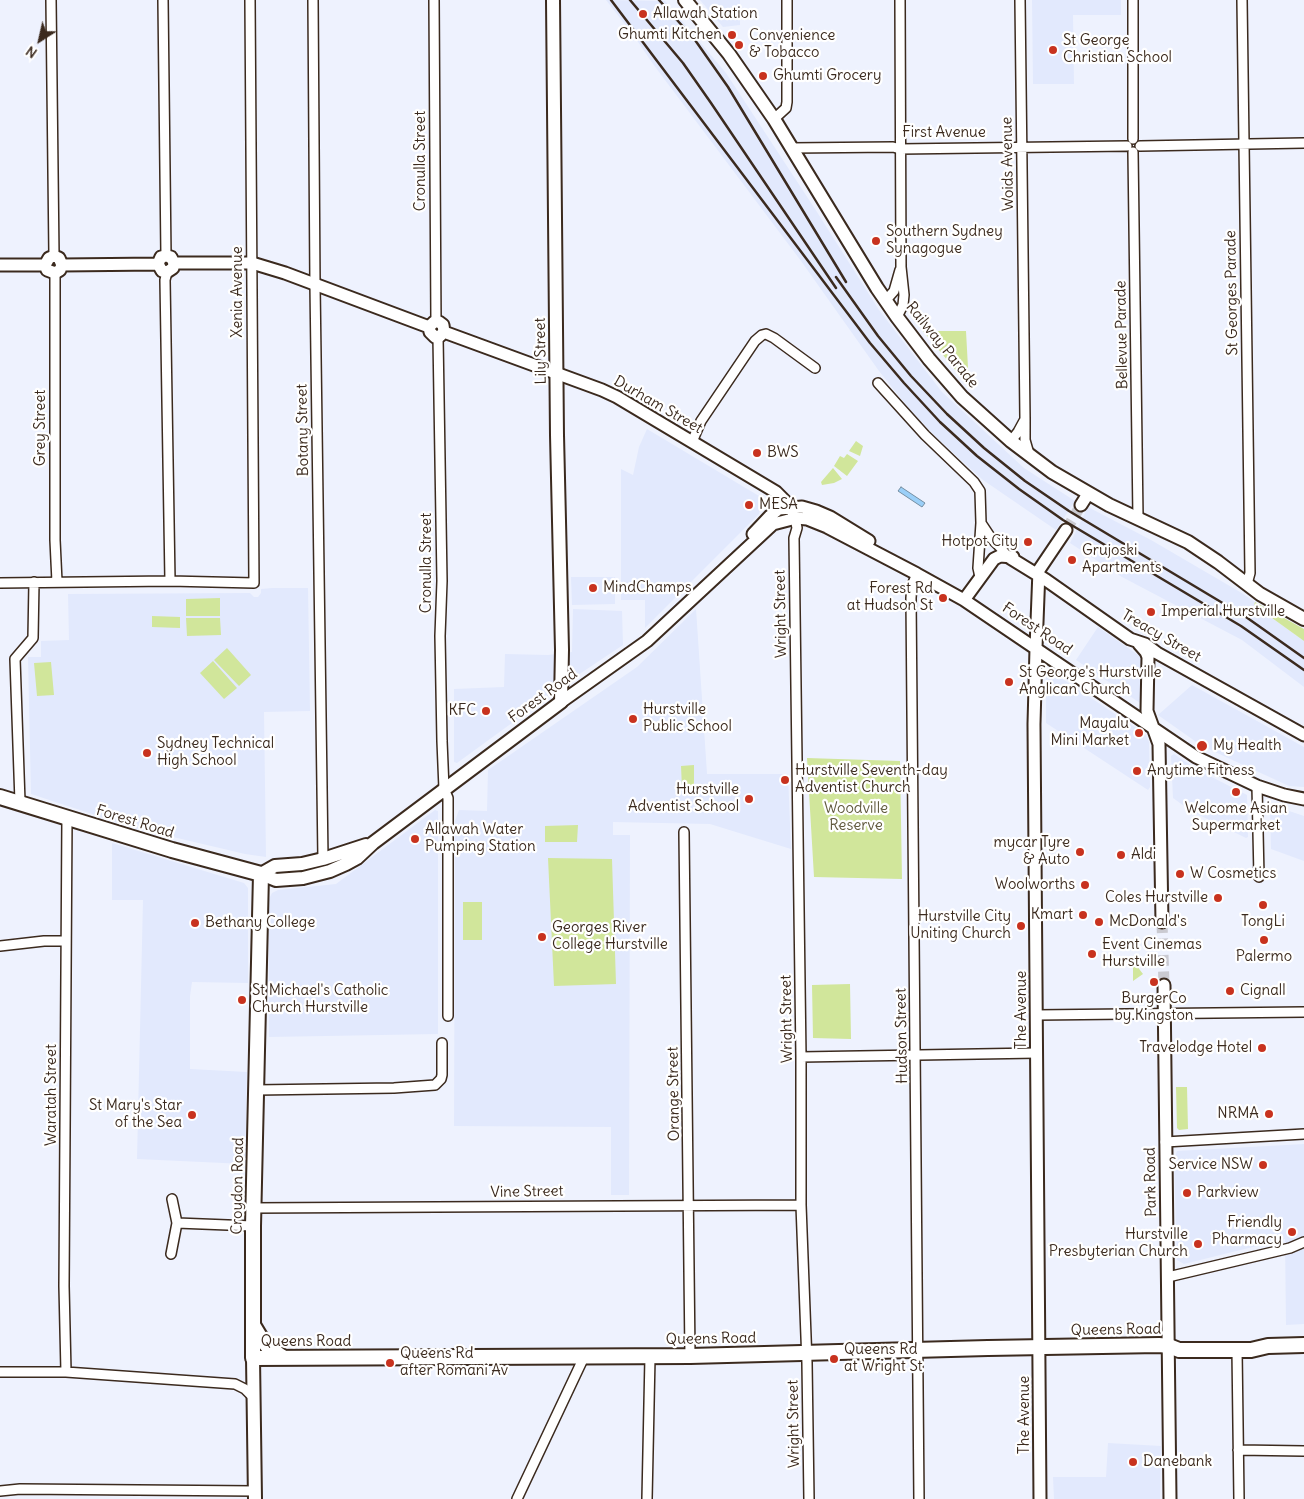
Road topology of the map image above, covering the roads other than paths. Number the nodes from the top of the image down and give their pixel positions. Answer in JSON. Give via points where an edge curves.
{"nodes":[{"id":1,"x":51,"y":0,"type":"edge"},
{"id":2,"x":163,"y":0,"type":"edge"},
{"id":3,"x":250,"y":0,"type":"edge"},
{"id":4,"x":313,"y":0,"type":"edge"},
{"id":5,"x":434,"y":0,"type":"edge"},
{"id":6,"x":553,"y":0,"type":"edge"},
{"id":7,"x":685,"y":0,"type":"edge"},
{"id":8,"x":787,"y":0,"type":"edge"},
{"id":9,"x":900,"y":0,"type":"edge"},
{"id":10,"x":1020,"y":0,"type":"edge"},
{"id":11,"x":1133,"y":0,"type":"edge"},
{"id":12,"x":1242,"y":0,"type":"edge"},
{"id":13,"x":774,"y":119,"type":"junction"},
{"id":14,"x":1304,"y":143,"type":"edge"},
{"id":15,"x":1243,"y":144,"type":"junction"},
{"id":16,"x":1022,"y":146,"type":"junction"},
{"id":17,"x":1134,"y":146,"type":"junction"},
{"id":18,"x":792,"y":148,"type":"junction"},
{"id":19,"x":900,"y":149,"type":"junction"},
{"id":20,"x":252,"y":263,"type":"junction"},
{"id":21,"x":166,"y":264,"type":"junction"},
{"id":22,"x":0,"y":265,"type":"edge"},
{"id":23,"x":54,"y":265,"type":"junction"},
{"id":24,"x":901,"y":267,"type":"junction"},
{"id":25,"x":315,"y":285,"type":"junction"},
{"id":26,"x":886,"y":300,"type":"junction"},
{"id":27,"x":898,"y":317,"type":"junction"},
{"id":28,"x":433,"y":324,"type":"junction"},
{"id":29,"x":441,"y":335,"type":"junction"},
{"id":30,"x":815,"y":368,"type":"dead end"},
{"id":31,"x":558,"y":374,"type":"junction"},
{"id":32,"x":878,"y":383,"type":"dead end"},
{"id":33,"x":1024,"y":418,"type":"junction"},
{"id":34,"x":1011,"y":441,"type":"junction"},
{"id":35,"x":692,"y":442,"type":"junction"},
{"id":36,"x":1031,"y":457,"type":"junction"},
{"id":37,"x":787,"y":514,"type":"junction"},
{"id":38,"x":1138,"y":518,"type":"junction"},
{"id":39,"x":981,"y":523,"type":"junction"},
{"id":40,"x":1066,"y":530,"type":"tunnel mouth"},
{"id":41,"x":996,"y":543,"type":"junction"},
{"id":42,"x":979,"y":549,"type":"junction"},
{"id":43,"x":1051,"y":555,"type":"junction"},
{"id":44,"x":1007,"y":556,"type":"junction"},
{"id":45,"x":917,"y":574,"type":"junction"},
{"id":46,"x":1038,"y":576,"type":"junction"},
{"id":47,"x":978,"y":580,"type":"junction"},
{"id":48,"x":170,"y":581,"type":"junction"},
{"id":49,"x":34,"y":582,"type":"junction"},
{"id":50,"x":57,"y":582,"type":"junction"},
{"id":51,"x":0,"y":583,"type":"edge"},
{"id":52,"x":1247,"y":584,"type":"junction"},
{"id":53,"x":947,"y":591,"type":"junction"},
{"id":54,"x":1066,"y":595,"type":"junction"},
{"id":55,"x":964,"y":600,"type":"junction"},
{"id":56,"x":1039,"y":602,"type":"junction"},
{"id":57,"x":1304,"y":618,"type":"edge"},
{"id":58,"x":1130,"y":639,"type":"junction"},
{"id":59,"x":1036,"y":648,"type":"junction"},
{"id":60,"x":561,"y":702,"type":"junction"},
{"id":61,"x":1153,"y":729,"type":"junction"},
{"id":62,"x":1304,"y":735,"type":"edge"},
{"id":63,"x":1257,"y":786,"type":"junction"},
{"id":64,"x":444,"y":789,"type":"junction"},
{"id":65,"x":0,"y":798,"type":"edge"},
{"id":66,"x":1299,"y":798,"type":"edge"},
{"id":67,"x":20,"y":802,"type":"junction"},
{"id":68,"x":1304,"y":806,"type":"edge"},
{"id":69,"x":67,"y":818,"type":"junction"},
{"id":70,"x":684,"y":832,"type":"dead end"},
{"id":71,"x":373,"y":843,"type":"junction"},
{"id":72,"x":323,"y":859,"type":"junction"},
{"id":73,"x":261,"y":874,"type":"junction"},
{"id":74,"x":1259,"y":878,"type":"dead end"},
{"id":75,"x":1162,"y":922,"type":"tunnel mouth"},
{"id":76,"x":66,"y":941,"type":"junction"},
{"id":77,"x":0,"y":946,"type":"edge"},
{"id":78,"x":1164,"y":985,"type":"tunnel mouth"},
{"id":79,"x":1304,"y":1012,"type":"edge"},
{"id":80,"x":1164,"y":1014,"type":"junction"},
{"id":81,"x":1037,"y":1015,"type":"junction"},
{"id":82,"x":448,"y":1016,"type":"dead end"},
{"id":83,"x":442,"y":1043,"type":"dead end"},
{"id":84,"x":1037,"y":1053,"type":"junction"},
{"id":85,"x":916,"y":1056,"type":"junction"},
{"id":86,"x":801,"y":1057,"type":"junction"},
{"id":87,"x":256,"y":1090,"type":"junction"},
{"id":88,"x":1304,"y":1134,"type":"edge"},
{"id":89,"x":1165,"y":1142,"type":"junction"},
{"id":90,"x":172,"y":1200,"type":"dead end"},
{"id":91,"x":688,"y":1205,"type":"junction"},
{"id":92,"x":801,"y":1205,"type":"junction"},
{"id":93,"x":254,"y":1208,"type":"junction"},
{"id":94,"x":177,"y":1223,"type":"junction"},
{"id":95,"x":253,"y":1226,"type":"junction"},
{"id":96,"x":1304,"y":1242,"type":"edge"},
{"id":97,"x":171,"y":1254,"type":"dead end"},
{"id":98,"x":1168,"y":1277,"type":"junction"},
{"id":99,"x":252,"y":1324,"type":"junction"},
{"id":100,"x":1304,"y":1345,"type":"edge"},
{"id":101,"x":1169,"y":1346,"type":"junction"},
{"id":102,"x":1268,"y":1346,"type":"junction"},
{"id":103,"x":1040,"y":1347,"type":"junction"},
{"id":104,"x":918,"y":1350,"type":"junction"},
{"id":105,"x":1237,"y":1350,"type":"junction"},
{"id":106,"x":806,"y":1354,"type":"junction"},
{"id":107,"x":650,"y":1356,"type":"junction"},
{"id":108,"x":690,"y":1356,"type":"junction"},
{"id":109,"x":584,"y":1357,"type":"junction"},
{"id":110,"x":253,"y":1358,"type":"junction"},
{"id":111,"x":285,"y":1358,"type":"junction"},
{"id":112,"x":0,"y":1372,"type":"edge"},
{"id":113,"x":66,"y":1372,"type":"junction"},
{"id":114,"x":254,"y":1398,"type":"junction"},
{"id":115,"x":1238,"y":1450,"type":"junction"},
{"id":116,"x":1304,"y":1451,"type":"edge"},
{"id":117,"x":0,"y":1491,"type":"edge"},
{"id":118,"x":255,"y":1495,"type":"edge"},
{"id":119,"x":517,"y":1499,"type":"edge"},
{"id":120,"x":647,"y":1499,"type":"edge"},
{"id":121,"x":809,"y":1499,"type":"edge"},
{"id":122,"x":919,"y":1499,"type":"edge"},
{"id":123,"x":1040,"y":1499,"type":"edge"},
{"id":124,"x":1170,"y":1499,"type":"edge"},
{"id":125,"x":1239,"y":1499,"type":"edge"}],
"edges":[{"from":1,"to":23,"type":"street","name":"Grey Street"},
{"from":2,"to":21,"type":"street"},
{"from":3,"to":20,"type":"street","name":"Xenia Avenue"},
{"from":4,"to":25,"type":"street","name":"Botany Street"},
{"from":5,"to":28,"type":"street","name":"Cronulla Street"},
{"from":6,"to":31,"type":"main road","name":"Lily Street"},
{"from":7,"to":13,"type":"main road","name":"Railway Parade","via":[[729,54]]},
{"from":8,"to":13,"type":"street","via":[[787,102],[786,108]]},
{"from":9,"to":19,"type":"street"},
{"from":10,"to":16,"type":"street","name":"Woids Avenue"},
{"from":11,"to":17,"type":"street","name":"Bellevue Parade"},
{"from":12,"to":15,"type":"street","name":"St Georges Parade"},
{"from":13,"to":18,"type":"main road","name":"Railway Parade"},
{"from":14,"to":15,"type":"street","name":"First Avenue"},
{"from":15,"to":17,"type":"street","name":"First Avenue"},
{"from":15,"to":52,"type":"street","name":"St Georges Parade","via":[[1250,572]]},
{"from":16,"to":17,"type":"street","name":"First Avenue"},
{"from":16,"to":19,"type":"street","name":"First Avenue"},
{"from":16,"to":33,"type":"street","name":"Woids Avenue"},
{"from":17,"to":38,"type":"street","name":"Bellevue Parade"},
{"from":18,"to":19,"type":"street","name":"First Avenue"},
{"from":18,"to":26,"type":"main road","name":"Railway Parade"},
{"from":19,"to":24,"type":"street"},
{"from":20,"to":21,"type":"street"},
{"from":20,"to":25,"type":"street"},
{"from":20,"to":48,"type":"street","name":"Xenia Avenue","via":[[254,583]]},
{"from":21,"to":23,"type":"street"},
{"from":21,"to":48,"type":"street"},
{"from":22,"to":23,"type":"street"},
{"from":23,"to":50,"type":"street","name":"Grey Street"},
{"from":24,"to":26,"type":"street","via":[[894,291]]},
{"from":24,"to":27,"type":"street","via":[[904,295]]},
{"from":25,"to":28,"type":"street"},
{"from":25,"to":72,"type":"street","name":"Botany Street"},
{"from":26,"to":27,"type":"main road","name":"Railway Parade"},
{"from":27,"to":34,"type":"main road","name":"Railway Parade","via":[[947,381]]},
{"from":28,"to":29,"type":"street","via":[[431,334]]},
{"from":29,"to":31,"type":"street","name":"Durham Street"},
{"from":29,"to":64,"type":"street","name":"Cronulla Street","via":[[440,636]]},
{"from":30,"to":35,"type":"street","via":[[774,338],[762,335],[701,421]]},
{"from":31,"to":35,"type":"street","name":"Durham Street","via":[[610,393]]},
{"from":31,"to":60,"type":"main road","name":"Lily Street"},
{"from":32,"to":39,"type":"street","via":[[974,482],[981,495]]},
{"from":33,"to":34,"type":"street","name":"Woids Avenue"},
{"from":33,"to":36,"type":"street","name":"Woids Avenue","via":[[1025,440]]},
{"from":34,"to":36,"type":"main road","name":"Railway Parade"},
{"from":35,"to":37,"type":"street","name":"Durham Street","via":[[766,485]]},
{"from":36,"to":38,"type":"main road","name":"Railway Parade","via":[[1084,500]]},
{"from":37,"to":45,"type":"street","name":"Forest Road","via":[[816,522]]},
{"from":37,"to":60,"type":"street","name":"Forest Road","via":[[647,641]]},
{"from":37,"to":86,"type":"street","name":"Wright Street","via":[[794,538]]},
{"from":38,"to":52,"type":"main road","name":"Railway Parade","via":[[1188,542]]},
{"from":39,"to":41,"type":"street"},
{"from":39,"to":42,"type":"street"},
{"from":40,"to":43,"type":"street"},
{"from":41,"to":42,"type":"street"},
{"from":41,"to":44,"type":"street"},
{"from":42,"to":47,"type":"street"},
{"from":43,"to":44,"type":"street","via":[[1034,564]]},
{"from":43,"to":46,"type":"street","via":[[1041,566]]},
{"from":43,"to":54,"type":"street","via":[[1047,568],[1049,575]]},
{"from":44,"to":46,"type":"street","name":"Treacy Street"},
{"from":44,"to":47,"type":"street","via":[[994,559]]},
{"from":45,"to":53,"type":"street","name":"Forest Road"},
{"from":45,"to":85,"type":"street","name":"Hudson Street","via":[[911,591]]},
{"from":46,"to":54,"type":"street","name":"Treacy Street"},
{"from":46,"to":56,"type":"street","name":"The Avenue"},
{"from":47,"to":53,"type":"street","via":[[962,590]]},
{"from":47,"to":55,"type":"street"},
{"from":48,"to":50,"type":"street"},
{"from":49,"to":50,"type":"street"},
{"from":49,"to":51,"type":"street"},
{"from":49,"to":67,"type":"street","via":[[34,638],[15,659]]},
{"from":52,"to":57,"type":"main road","name":"Railway Parade","via":[[1272,602]]},
{"from":53,"to":55,"type":"street","name":"Forest Road"},
{"from":54,"to":56,"type":"street","via":[[1052,591]]},
{"from":54,"to":58,"type":"street","name":"Treacy Street"},
{"from":55,"to":59,"type":"street","name":"Forest Road"},
{"from":56,"to":59,"type":"street","name":"The Avenue"},
{"from":58,"to":61,"type":"street","via":[[1143,648],[1148,657],[1147,711]]},
{"from":58,"to":62,"type":"street","name":"Treacy Street","via":[[1146,644]]},
{"from":59,"to":61,"type":"street","name":"Forest Road"},
{"from":59,"to":81,"type":"street","name":"The Avenue"},
{"from":60,"to":64,"type":"main road","name":"Forest Road"},
{"from":61,"to":63,"type":"street","name":"Forest Road","via":[[1196,756]]},
{"from":61,"to":75,"type":"street","via":[[1158,738],[1159,752]]},
{"from":63,"to":66,"type":"street","name":"Forest Road"},
{"from":63,"to":74,"type":"street"},
{"from":64,"to":71,"type":"main road","name":"Forest Road"},
{"from":64,"to":82,"type":"street","name":"Cronulla Street","via":[[448,798]]},
{"from":65,"to":67,"type":"main road","name":"Forest Road"},
{"from":66,"to":68,"type":"street","name":"Forest Road"},
{"from":67,"to":69,"type":"main road","name":"Forest Road"},
{"from":69,"to":73,"type":"main road","name":"Forest Road"},
{"from":69,"to":76,"type":"street","name":"Waratah Street"},
{"from":70,"to":91,"type":"street","name":"Orange Street"},
{"from":71,"to":72,"type":"main road","name":"Forest Road"},
{"from":71,"to":73,"type":"main road","name":"Forest Road","via":[[356,858],[324,873],[276,880]]},
{"from":72,"to":73,"type":"main road","name":"Forest Road","via":[[275,866]]},
{"from":73,"to":87,"type":"main road","name":"Croydon Road"},
{"from":76,"to":77,"type":"street"},
{"from":76,"to":113,"type":"street","name":"Waratah Street"},
{"from":78,"to":80,"type":"street","name":"Park Road"},
{"from":79,"to":80,"type":"street"},
{"from":80,"to":81,"type":"street"},
{"from":80,"to":89,"type":"street","name":"Park Road"},
{"from":81,"to":84,"type":"street","name":"The Avenue"},
{"from":83,"to":87,"type":"street","via":[[442,1075],[435,1085]]},
{"from":84,"to":85,"type":"street"},
{"from":84,"to":103,"type":"street","name":"The Avenue"},
{"from":85,"to":86,"type":"street"},
{"from":85,"to":104,"type":"street","name":"Hudson Street"},
{"from":86,"to":92,"type":"street","name":"Wright Street"},
{"from":87,"to":93,"type":"main road","name":"Croydon Road"},
{"from":88,"to":89,"type":"street"},
{"from":89,"to":98,"type":"street","name":"Park Road"},
{"from":90,"to":94,"type":"street"},
{"from":91,"to":92,"type":"street","name":"Vine Street"},
{"from":91,"to":93,"type":"street","name":"Vine Street"},
{"from":91,"to":108,"type":"street","name":"Orange Street"},
{"from":92,"to":106,"type":"street","name":"Wright Street"},
{"from":93,"to":95,"type":"main road","name":"Croydon Road"},
{"from":94,"to":95,"type":"street"},
{"from":94,"to":97,"type":"street"},
{"from":95,"to":99,"type":"main road","name":"Croydon Road"},
{"from":96,"to":98,"type":"street"},
{"from":98,"to":101,"type":"street","name":"Park Road"},
{"from":99,"to":110,"type":"main road","name":"Croydon Road"},
{"from":99,"to":111,"type":"main road","via":[[268,1347]]},
{"from":100,"to":102,"type":"main road","name":"Queens Road"},
{"from":101,"to":102,"type":"main road","name":"Queens Road","via":[[1180,1342],[1231,1341],[1251,1341]]},
{"from":101,"to":103,"type":"main road","name":"Queens Road"},
{"from":101,"to":105,"type":"main road","name":"Queens Road","via":[[1179,1350]]},
{"from":101,"to":124,"type":"street","name":"Park Road"},
{"from":102,"to":105,"type":"main road","name":"Queens Road"},
{"from":103,"to":104,"type":"main road","name":"Queens Road"},
{"from":103,"to":123,"type":"street","name":"The Avenue"},
{"from":104,"to":106,"type":"main road","name":"Queens Road"},
{"from":104,"to":122,"type":"street","name":"Hudson Street"},
{"from":105,"to":115,"type":"street"},
{"from":106,"to":108,"type":"main road","name":"Queens Road"},
{"from":106,"to":121,"type":"street","name":"Wright Street"},
{"from":107,"to":108,"type":"main road","name":"Queens Road"},
{"from":107,"to":109,"type":"main road","name":"Queens Road"},
{"from":107,"to":120,"type":"street"},
{"from":109,"to":111,"type":"main road","name":"Queens Road"},
{"from":109,"to":119,"type":"street"},
{"from":110,"to":111,"type":"main road","name":"Queens Road"},
{"from":110,"to":114,"type":"main road","name":"Croydon Road"},
{"from":112,"to":113,"type":"street"},
{"from":113,"to":114,"type":"street","via":[[235,1384]]},
{"from":114,"to":118,"type":"main road","name":"Croydon Road"},
{"from":115,"to":116,"type":"street"},
{"from":115,"to":125,"type":"street"},
{"from":117,"to":118,"type":"street"}]}
